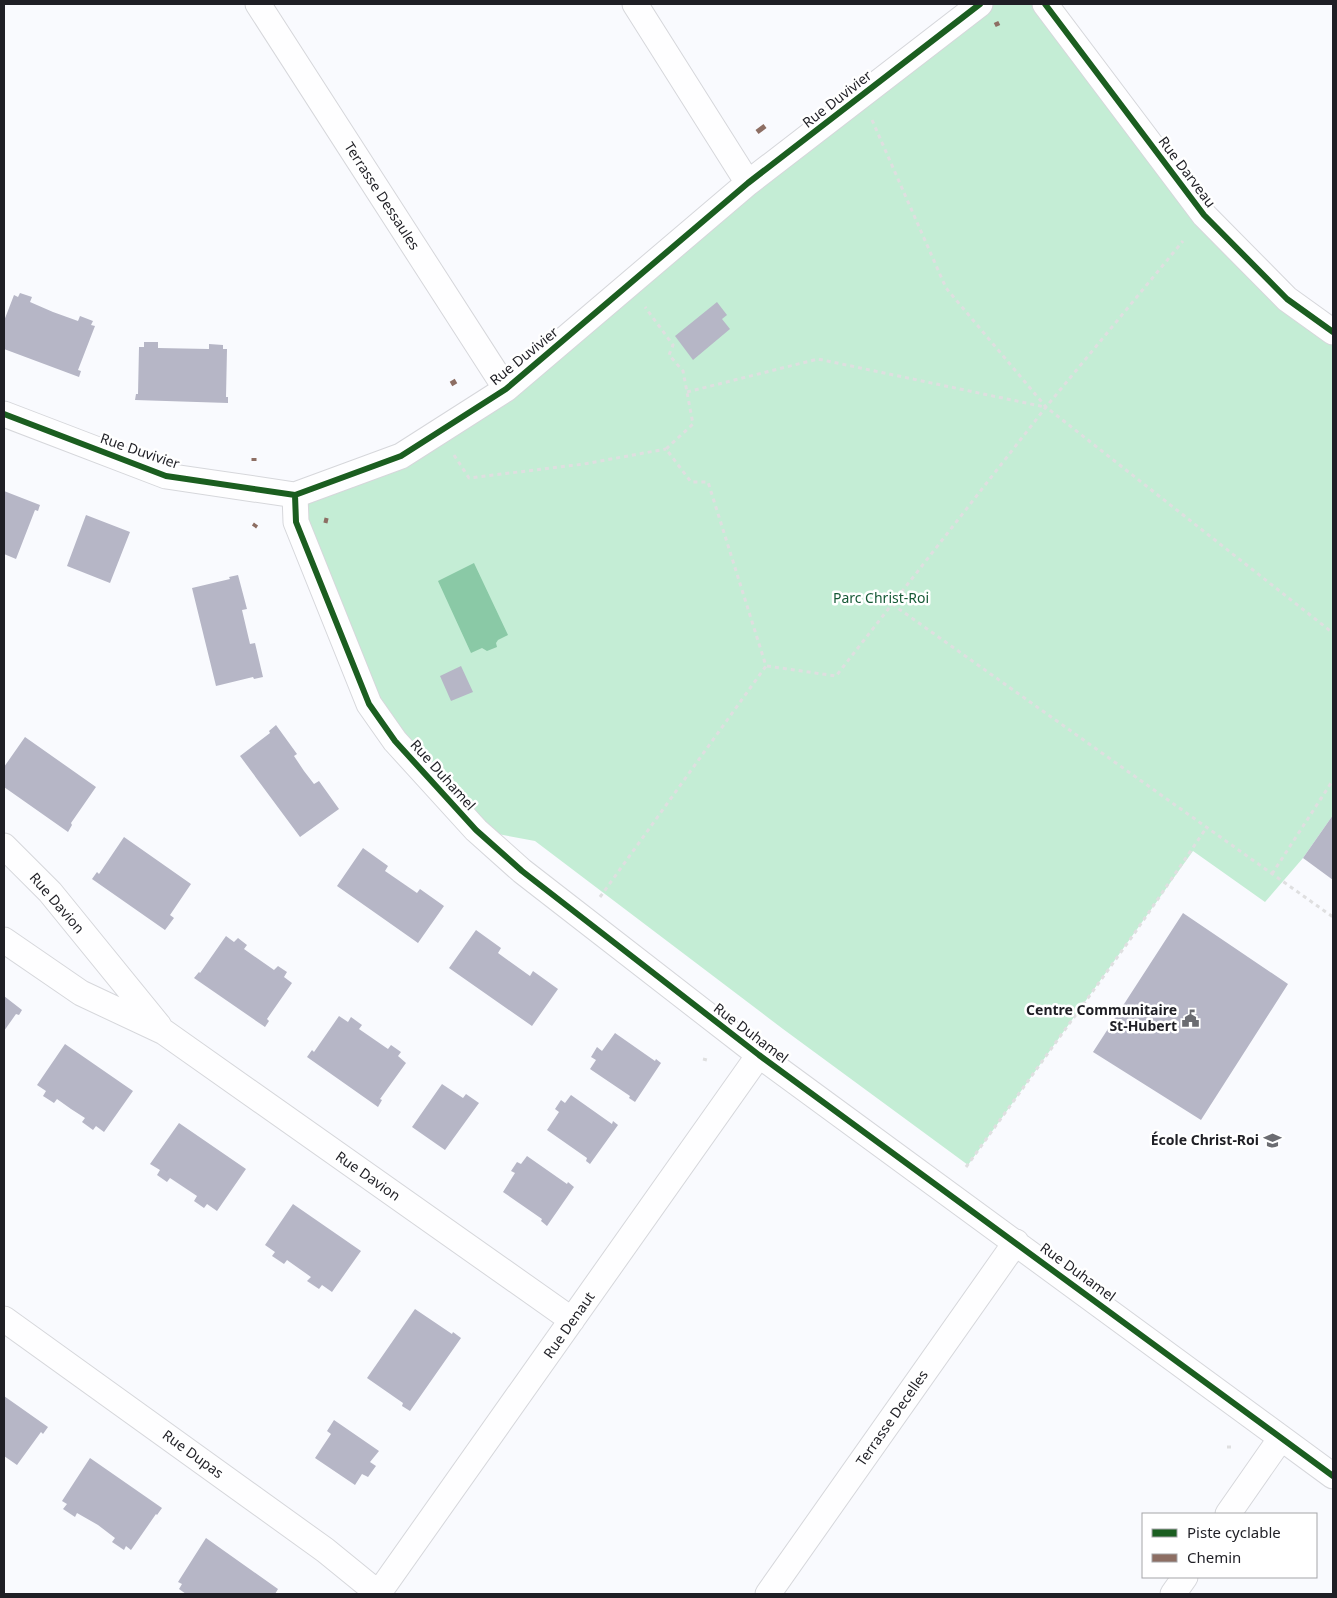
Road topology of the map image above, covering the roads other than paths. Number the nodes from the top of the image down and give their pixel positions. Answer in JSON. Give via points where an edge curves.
{"nodes":[{"id":1,"x":258,"y":4,"type":"edge"},
{"id":2,"x":635,"y":4,"type":"edge"},
{"id":3,"x":980,"y":4,"type":"edge"},
{"id":4,"x":1044,"y":4,"type":"edge"},
{"id":5,"x":748,"y":184,"type":"junction"},
{"id":6,"x":1333,"y":332,"type":"edge"},
{"id":7,"x":506,"y":389,"type":"junction"},
{"id":8,"x":4,"y":414,"type":"edge"},
{"id":9,"x":294,"y":495,"type":"junction"},
{"id":10,"x":4,"y":846,"type":"edge"},
{"id":11,"x":4,"y":940,"type":"edge"},
{"id":12,"x":164,"y":1032,"type":"junction"},
{"id":13,"x":759,"y":1055,"type":"junction"},
{"id":14,"x":1016,"y":1242,"type":"junction"},
{"id":15,"x":4,"y":1319,"type":"edge"},
{"id":16,"x":572,"y":1320,"type":"junction"},
{"id":17,"x":1281,"y":1438,"type":"junction"},
{"id":18,"x":1333,"y":1476,"type":"edge"},
{"id":19,"x":1229,"y":1513,"type":"edge"},
{"id":20,"x":1184,"y":1578,"type":"edge"},
{"id":21,"x":378,"y":1594,"type":"edge"},
{"id":22,"x":768,"y":1594,"type":"edge"},
{"id":23,"x":1173,"y":1594,"type":"edge"}],
"edges":[{"from":1,"to":7,"type":"street","name":"Terrasse Dessaules"},
{"from":2,"to":5,"type":"street"},
{"from":3,"to":5,"type":"street","name":"Rue Duvivier"},
{"from":4,"to":6,"type":"street","name":"Rue Darveau","via":[[1204,215],[1287,299]]},
{"from":5,"to":7,"type":"street","name":"Rue Duvivier"},
{"from":7,"to":9,"type":"street","name":"Rue Duvivier","via":[[401,456]]},
{"from":8,"to":9,"type":"street","name":"Rue Duvivier","via":[[166,476]]},
{"from":9,"to":13,"type":"street","name":"Rue Duhamel","via":[[296,522],[369,704],[395,741],[476,830],[522,871]]},
{"from":10,"to":12,"type":"street","name":"Rue Davion","via":[[50,892]]},
{"from":11,"to":12,"type":"street","name":"Rue Davion","via":[[81,993]]},
{"from":12,"to":16,"type":"street","name":"Rue Davion"},
{"from":13,"to":14,"type":"street","name":"Rue Duhamel"},
{"from":13,"to":16,"type":"street","name":"Rue Denaut"},
{"from":14,"to":17,"type":"street","name":"Rue Duhamel"},
{"from":14,"to":22,"type":"street","name":"Terrasse Decelles"},
{"from":15,"to":21,"type":"street","name":"Rue Dupas","via":[[325,1550]]},
{"from":16,"to":21,"type":"street","name":"Rue Denaut"},
{"from":17,"to":18,"type":"street","name":"Rue Duhamel"},
{"from":17,"to":19,"type":"street"},
{"from":20,"to":23,"type":"street"}]}
